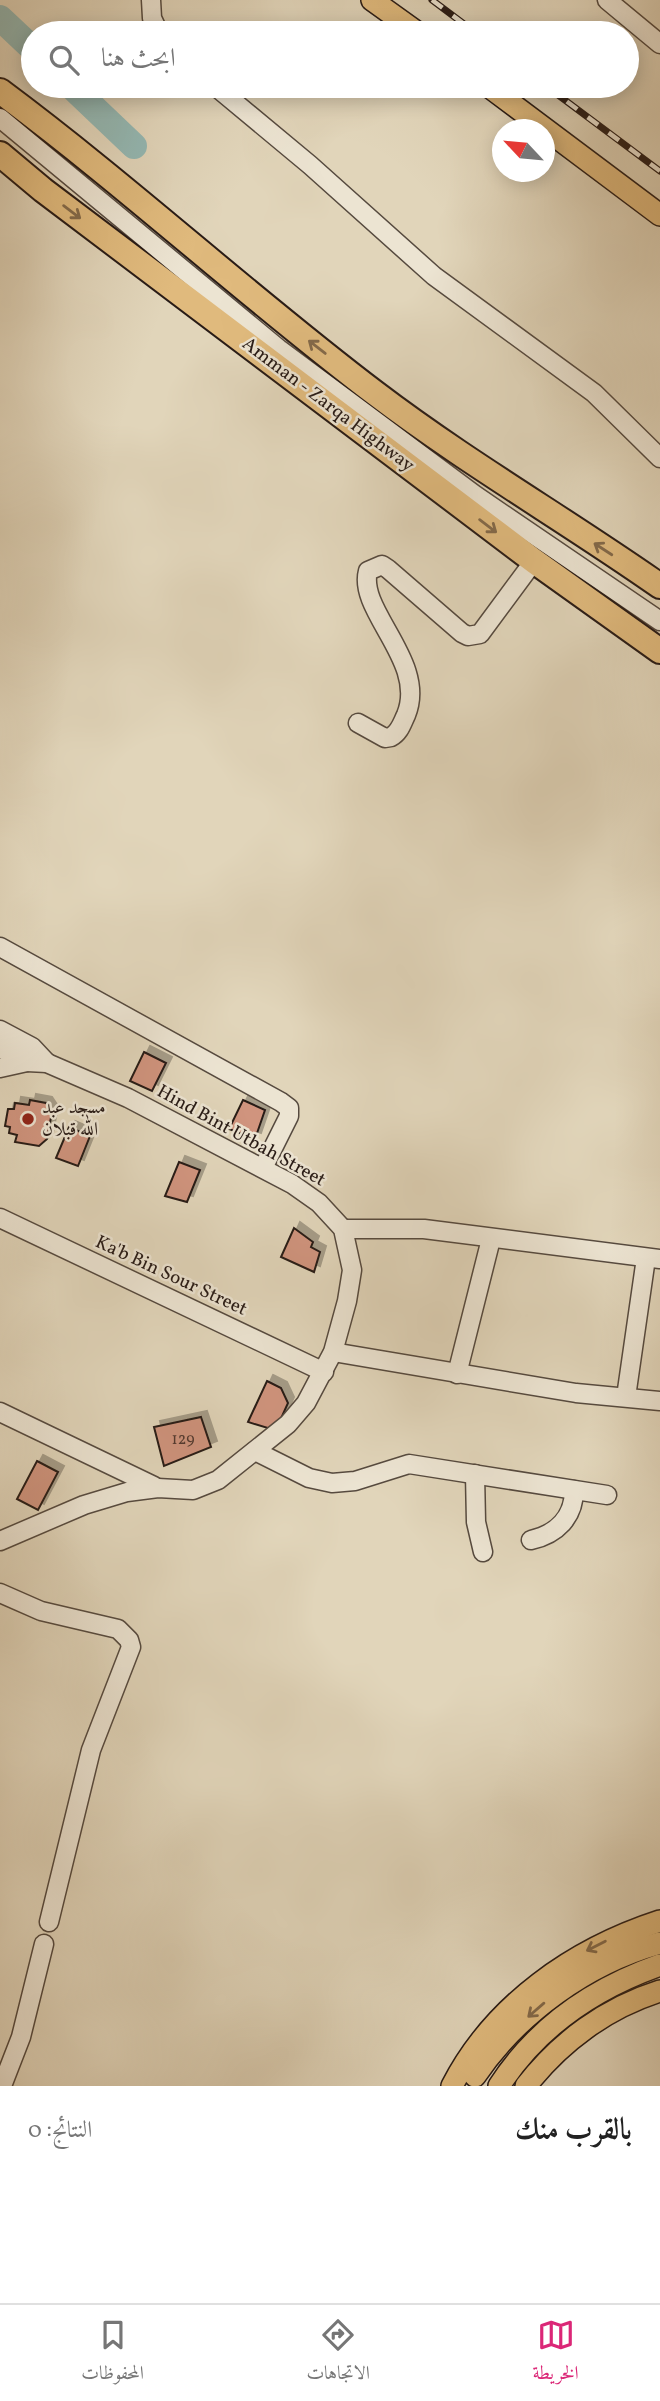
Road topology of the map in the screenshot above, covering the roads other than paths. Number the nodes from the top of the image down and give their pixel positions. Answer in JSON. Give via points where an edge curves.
{"nodes":[{"id":1,"x":151,"y":0,"type":"edge"},
{"id":2,"x":372,"y":0,"type":"edge"},
{"id":3,"x":607,"y":0,"type":"edge"},
{"id":4,"x":153,"y":21,"type":"edge"},
{"id":5,"x":401,"y":21,"type":"edge"},
{"id":6,"x":632,"y":21,"type":"edge"},
{"id":7,"x":639,"y":27,"type":"edge"},
{"id":8,"x":660,"y":44,"type":"edge"},
{"id":9,"x":0,"y":91,"type":"edge"},
{"id":10,"x":230,"y":98,"type":"edge"},
{"id":11,"x":504,"y":98,"type":"edge"},
{"id":12,"x":0,"y":111,"type":"edge"},
{"id":13,"x":0,"y":118,"type":"edge"},
{"id":14,"x":0,"y":154,"type":"edge"},
{"id":15,"x":0,"y":166,"type":"edge"},
{"id":16,"x":43,"y":190,"type":"junction"},
{"id":17,"x":660,"y":215,"type":"edge"},
{"id":18,"x":660,"y":458,"type":"edge"},
{"id":19,"x":534,"y":561,"type":"junction"},
{"id":20,"x":660,"y":586,"type":"edge"},
{"id":21,"x":660,"y":612,"type":"edge"},
{"id":22,"x":660,"y":621,"type":"edge"},
{"id":23,"x":660,"y":651,"type":"edge"},
{"id":24,"x":358,"y":723,"type":"dead end"},
{"id":25,"x":0,"y":947,"type":"edge"},
{"id":26,"x":0,"y":1030,"type":"edge"},
{"id":27,"x":0,"y":1048,"type":"edge"},
{"id":28,"x":27,"y":1062,"type":"junction"},
{"id":29,"x":47,"y":1063,"type":"junction"},
{"id":30,"x":0,"y":1068,"type":"edge"},
{"id":31,"x":262,"y":1168,"type":"junction"},
{"id":32,"x":0,"y":1218,"type":"edge"},
{"id":33,"x":343,"y":1229,"type":"junction"},
{"id":34,"x":491,"y":1239,"type":"junction"},
{"id":35,"x":653,"y":1258,"type":"edge"},
{"id":36,"x":333,"y":1352,"type":"junction"},
{"id":37,"x":324,"y":1372,"type":"junction"},
{"id":38,"x":457,"y":1374,"type":"junction"},
{"id":39,"x":626,"y":1397,"type":"junction"},
{"id":40,"x":660,"y":1401,"type":"edge"},
{"id":41,"x":0,"y":1412,"type":"edge"},
{"id":42,"x":255,"y":1451,"type":"junction"},
{"id":43,"x":475,"y":1474,"type":"junction"},
{"id":44,"x":158,"y":1488,"type":"junction"},
{"id":45,"x":574,"y":1490,"type":"junction"},
{"id":46,"x":607,"y":1495,"type":"dead end"},
{"id":47,"x":531,"y":1540,"type":"dead end"},
{"id":48,"x":0,"y":1541,"type":"edge"},
{"id":49,"x":483,"y":1552,"type":"dead end"},
{"id":50,"x":0,"y":1593,"type":"edge"},
{"id":51,"x":660,"y":1921,"type":"edge"},
{"id":52,"x":49,"y":1922,"type":"dead end"},
{"id":53,"x":660,"y":1943,"type":"edge"},
{"id":54,"x":44,"y":1944,"type":"dead end"},
{"id":55,"x":660,"y":1965,"type":"edge"},
{"id":56,"x":660,"y":1991,"type":"edge"},
{"id":57,"x":2,"y":2086,"type":"edge"},
{"id":58,"x":452,"y":2086,"type":"edge"},
{"id":59,"x":468,"y":2086,"type":"edge"},
{"id":60,"x":499,"y":2086,"type":"edge"},
{"id":61,"x":526,"y":2086,"type":"edge"}],
"edges":[{"from":1,"to":4,"type":"street"},
{"from":2,"to":5,"type":"main road"},
{"from":3,"to":6,"type":"street"},
{"from":7,"to":8,"type":"street"},
{"from":20,"to":9,"type":"highway","name":"Amman - Zarqa Highway","one_way":true,"via":[[455,453],[393,407]]},
{"from":10,"to":18,"type":"street","via":[[434,276],[594,393]]},
{"from":11,"to":17,"type":"main road"},
{"from":12,"to":21,"type":"street","via":[[316,369],[469,482]]},
{"from":13,"to":22,"type":"street","via":[[279,349],[465,488]]},
{"from":14,"to":16,"type":"highway","name":"Amman - Zarqa Highway"},
{"from":15,"to":16,"type":"highway"},
{"from":16,"to":19,"type":"highway","name":"Amman - Zarqa Highway","one_way":true},
{"from":19,"to":23,"type":"highway","name":"Amman - Zarqa Highway"},
{"from":19,"to":24,"type":"street","via":[[474,636],[462,633],[382,565],[368,571],[367,585],[402,660],[411,699],[391,737]]},
{"from":25,"to":31,"type":"street","via":[[289,1108]]},
{"from":26,"to":29,"type":"street","name":"Hind Bint Utbah Street","via":[[32,1047]]},
{"from":27,"to":28,"type":"street","name":"Hind Bint Utbah Street"},
{"from":28,"to":29,"type":"street","name":"Hind Bint Utbah Street"},
{"from":28,"to":30,"type":"street"},
{"from":29,"to":31,"type":"street","name":"Hind Bint Utbah Street","via":[[128,1098]]},
{"from":31,"to":33,"type":"street","name":"Hind Bint Utbah Street","via":[[319,1203]]},
{"from":32,"to":37,"type":"street","name":"Ka'b Bin Sour Street"},
{"from":33,"to":34,"type":"street","via":[[424,1229]]},
{"from":33,"to":36,"type":"street","via":[[352,1270]]},
{"from":34,"to":35,"type":"street"},
{"from":34,"to":38,"type":"street"},
{"from":35,"to":39,"type":"street"},
{"from":36,"to":37,"type":"street"},
{"from":36,"to":38,"type":"street"},
{"from":37,"to":42,"type":"street","via":[[297,1414]]},
{"from":38,"to":39,"type":"street"},
{"from":39,"to":40,"type":"street"},
{"from":41,"to":44,"type":"street"},
{"from":42,"to":43,"type":"street","via":[[309,1478],[332,1483],[355,1481],[409,1464]]},
{"from":42,"to":44,"type":"street","via":[[206,1486]]},
{"from":43,"to":45,"type":"street"},
{"from":43,"to":49,"type":"street","via":[[476,1522]]},
{"from":44,"to":48,"type":"street","via":[[141,1488],[84,1505]]},
{"from":45,"to":46,"type":"street"},
{"from":45,"to":47,"type":"street","via":[[572,1508],[563,1524]]},
{"from":50,"to":52,"type":"street","via":[[41,1611],[118,1629],[131,1647],[91,1750]]},
{"from":51,"to":58,"type":"main road","one_way":true,"via":[[588,1950],[524,1996],[489,2032]]},
{"from":53,"to":59,"type":"main road","one_way":true,"via":[[605,1964],[561,1990],[515,2028]]},
{"from":54,"to":57,"type":"street","via":[[21,2037]]},
{"from":55,"to":60,"type":"main road","via":[[580,2003],[537,2039]]},
{"from":56,"to":61,"type":"main road","via":[[613,2011],[578,2033]]}]}
